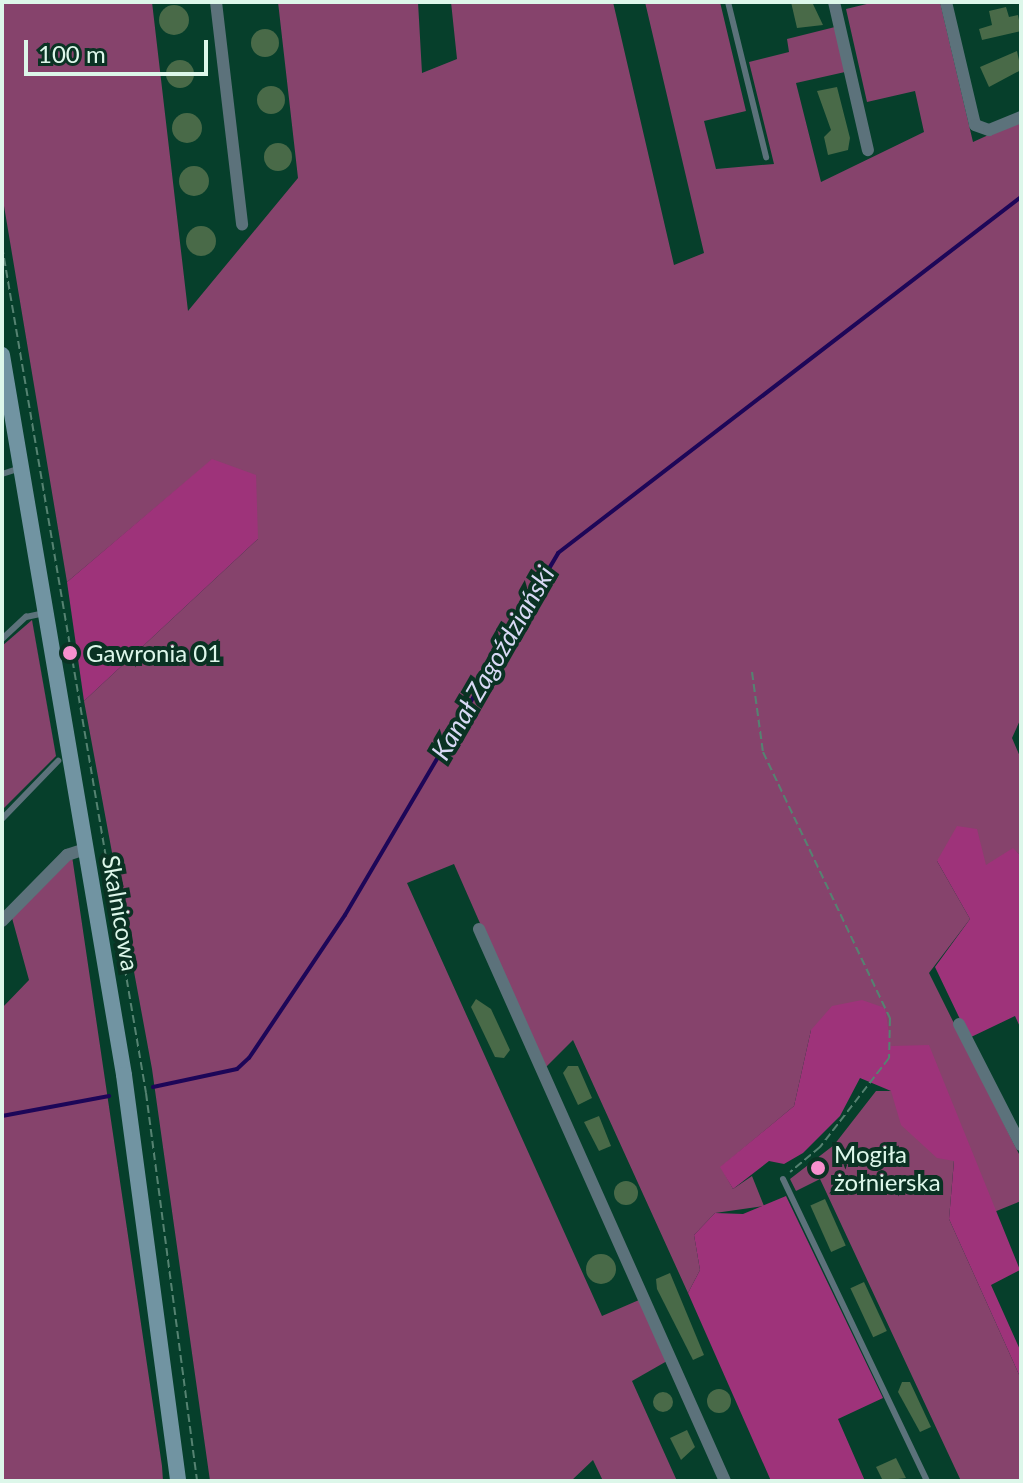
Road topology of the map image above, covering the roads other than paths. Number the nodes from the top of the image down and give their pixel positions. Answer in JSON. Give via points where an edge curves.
{"nodes":[{"id":1,"x":216,"y":2,"type":"edge"},
{"id":2,"x":728,"y":2,"type":"edge"},
{"id":3,"x":834,"y":2,"type":"edge"},
{"id":4,"x":946,"y":2,"type":"edge"},
{"id":5,"x":1021,"y":117,"type":"edge"},
{"id":6,"x":868,"y":150,"type":"dead end"},
{"id":7,"x":766,"y":157,"type":"dead end"},
{"id":8,"x":242,"y":224,"type":"dead end"},
{"id":9,"x":2,"y":355,"type":"edge"},
{"id":10,"x":21,"y":468,"type":"junction"},
{"id":11,"x":2,"y":474,"type":"edge"},
{"id":12,"x":45,"y":613,"type":"junction"},
{"id":13,"x":2,"y":639,"type":"edge"},
{"id":14,"x":58,"y":761,"type":"dead end"},
{"id":15,"x":2,"y":819,"type":"edge"},
{"id":16,"x":86,"y":849,"type":"junction"},
{"id":17,"x":2,"y":921,"type":"edge"},
{"id":18,"x":479,"y":929,"type":"dead end"},
{"id":19,"x":959,"y":1024,"type":"dead end"},
{"id":20,"x":1021,"y":1145,"type":"edge"},
{"id":21,"x":783,"y":1179,"type":"road end"},
{"id":22,"x":178,"y":1481,"type":"edge"},
{"id":23,"x":725,"y":1481,"type":"edge"},
{"id":24,"x":927,"y":1481,"type":"edge"}],
"edges":[{"from":1,"to":8,"type":"street"},
{"from":2,"to":7,"type":"lane"},
{"from":3,"to":6,"type":"street"},
{"from":4,"to":5,"type":"street","via":[[975,125],[989,130]]},
{"from":9,"to":10,"type":"street","name":"Skalnicowa"},
{"from":10,"to":11,"type":"lane"},
{"from":10,"to":12,"type":"street","name":"Skalnicowa"},
{"from":12,"to":13,"type":"lane","via":[[26,617]]},
{"from":12,"to":16,"type":"street","name":"Skalnicowa"},
{"from":14,"to":15,"type":"lane"},
{"from":16,"to":17,"type":"street","via":[[67,855]]},
{"from":16,"to":22,"type":"street","name":"Skalnicowa"},
{"from":18,"to":23,"type":"street"},
{"from":19,"to":20,"type":"street"},
{"from":21,"to":24,"type":"lane"}]}
